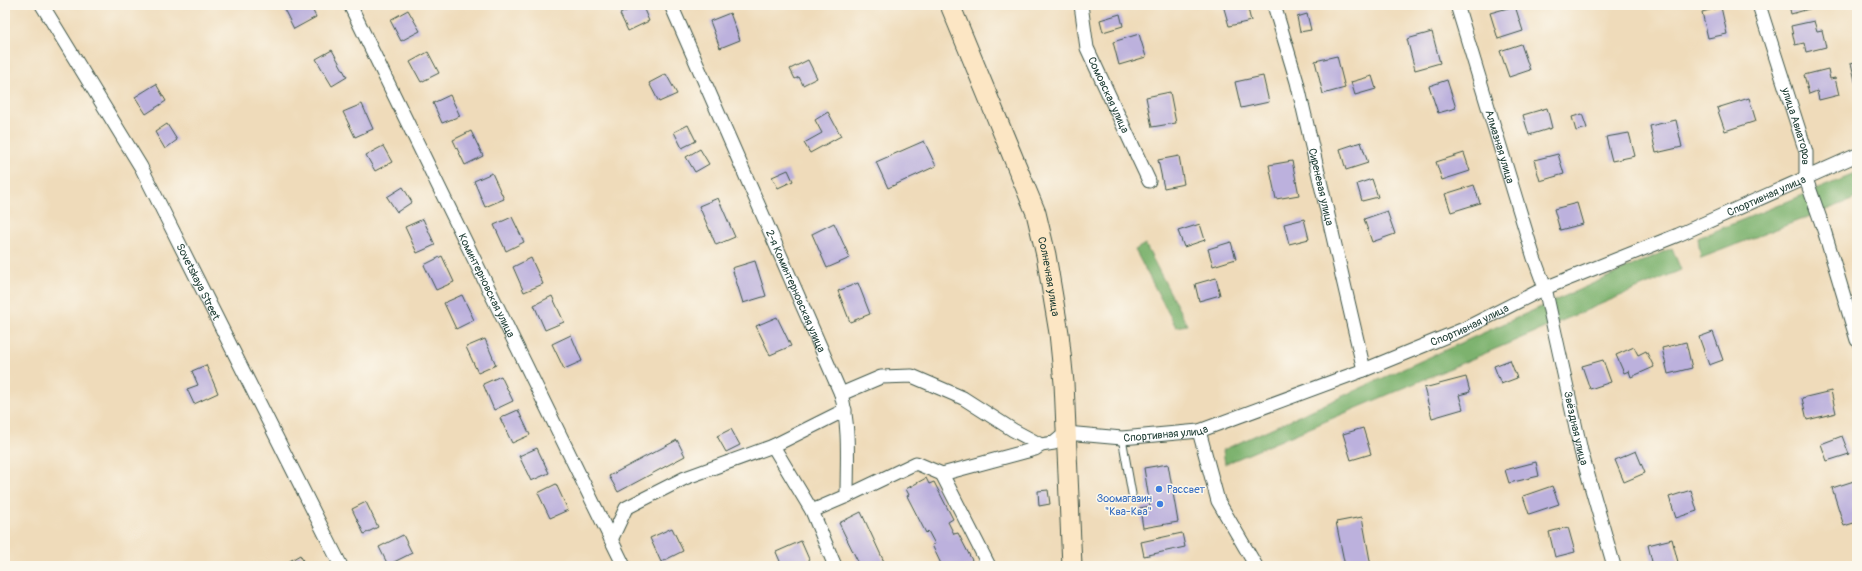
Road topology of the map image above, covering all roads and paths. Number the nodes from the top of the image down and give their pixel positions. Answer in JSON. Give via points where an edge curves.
{"nodes":[{"id":1,"x":42,"y":5,"type":"edge"},
{"id":2,"x":350,"y":5,"type":"edge"},
{"id":3,"x":671,"y":5,"type":"edge"},
{"id":4,"x":950,"y":5,"type":"edge"},
{"id":5,"x":1081,"y":5,"type":"edge"},
{"id":6,"x":1274,"y":5,"type":"edge"},
{"id":7,"x":1458,"y":5,"type":"edge"},
{"id":8,"x":1759,"y":5,"type":"edge"},
{"id":9,"x":1857,"y":155,"type":"edge"},
{"id":10,"x":1806,"y":179,"type":"junction"},
{"id":11,"x":1149,"y":181,"type":"dead end"},
{"id":12,"x":1545,"y":288,"type":"junction"},
{"id":13,"x":1857,"y":340,"type":"edge"},
{"id":14,"x":1364,"y":370,"type":"junction"},
{"id":15,"x":841,"y":394,"type":"junction"},
{"id":16,"x":845,"y":410,"type":"junction"},
{"id":17,"x":1199,"y":431,"type":"junction"},
{"id":18,"x":1066,"y":433,"type":"junction"},
{"id":19,"x":1122,"y":438,"type":"junction"},
{"id":20,"x":1041,"y":445,"type":"junction"},
{"id":21,"x":774,"y":446,"type":"junction"},
{"id":22,"x":942,"y":474,"type":"junction"},
{"id":23,"x":1132,"y":494,"type":"dead end"},
{"id":24,"x":847,"y":496,"type":"junction"},
{"id":25,"x":812,"y":511,"type":"junction"},
{"id":26,"x":611,"y":540,"type":"junction"},
{"id":27,"x":341,"y":566,"type":"edge"},
{"id":28,"x":624,"y":566,"type":"edge"},
{"id":29,"x":835,"y":566,"type":"edge"},
{"id":30,"x":989,"y":566,"type":"edge"},
{"id":31,"x":1072,"y":566,"type":"edge"},
{"id":32,"x":1256,"y":566,"type":"edge"},
{"id":33,"x":1614,"y":566,"type":"edge"}],
"edges":[{"from":1,"to":27,"type":"street","name":"Sovetskaya Street","via":[[141,167]]},
{"from":2,"to":26,"type":"street","name":"Коминтерновская улица"},
{"from":3,"to":15,"type":"street","name":"2-я Коминтерновская улица"},
{"from":4,"to":18,"type":"street","name":"Солнечная улица","via":[[1036,212],[1059,333]]},
{"from":5,"to":11,"type":"street","name":"Сомовская улица","via":[[1087,48]]},
{"from":6,"to":14,"type":"street","name":"Сиреневая улица","via":[[1297,82]]},
{"from":7,"to":12,"type":"street","name":"Алмазная улица"},
{"from":8,"to":10,"type":"street","name":"улица Авиаторов","via":[[1806,152]]},
{"from":9,"to":10,"type":"street","name":"Спортивная улица"},
{"from":10,"to":12,"type":"street","name":"Спортивная улица","via":[[1678,235]]},
{"from":10,"to":13,"type":"street","name":"улица Авиаторов"},
{"from":12,"to":14,"type":"street","name":"Спортивная улица","via":[[1464,329]]},
{"from":12,"to":33,"type":"street","name":"Звёздная улица","via":[[1581,451]]},
{"from":14,"to":17,"type":"street","name":"Спортивная улица"},
{"from":15,"to":16,"type":"street","name":"2-я Коминтерновская улица"},
{"from":15,"to":20,"type":"street","via":[[881,377],[912,376],[963,398]]},
{"from":16,"to":21,"type":"street"},
{"from":16,"to":24,"type":"street","name":"2-я Коминтерновская улица"},
{"from":17,"to":19,"type":"street","name":"Спортивная улица"},
{"from":17,"to":32,"type":"street","via":[[1218,501]]},
{"from":18,"to":19,"type":"street","name":"Спортивная улица"},
{"from":18,"to":20,"type":"street","via":[[1054,443]]},
{"from":18,"to":31,"type":"street","name":"Солнечная улица"},
{"from":19,"to":23,"type":"lane"},
{"from":20,"to":22,"type":"street","via":[[1035,449]]},
{"from":21,"to":25,"type":"street"},
{"from":21,"to":26,"type":"street","via":[[685,478],[626,508]]},
{"from":22,"to":24,"type":"street","via":[[916,463]]},
{"from":22,"to":30,"type":"street"},
{"from":24,"to":25,"type":"street"},
{"from":25,"to":29,"type":"street"},
{"from":26,"to":28,"type":"street","name":"Коминтерновская улица"}]}
